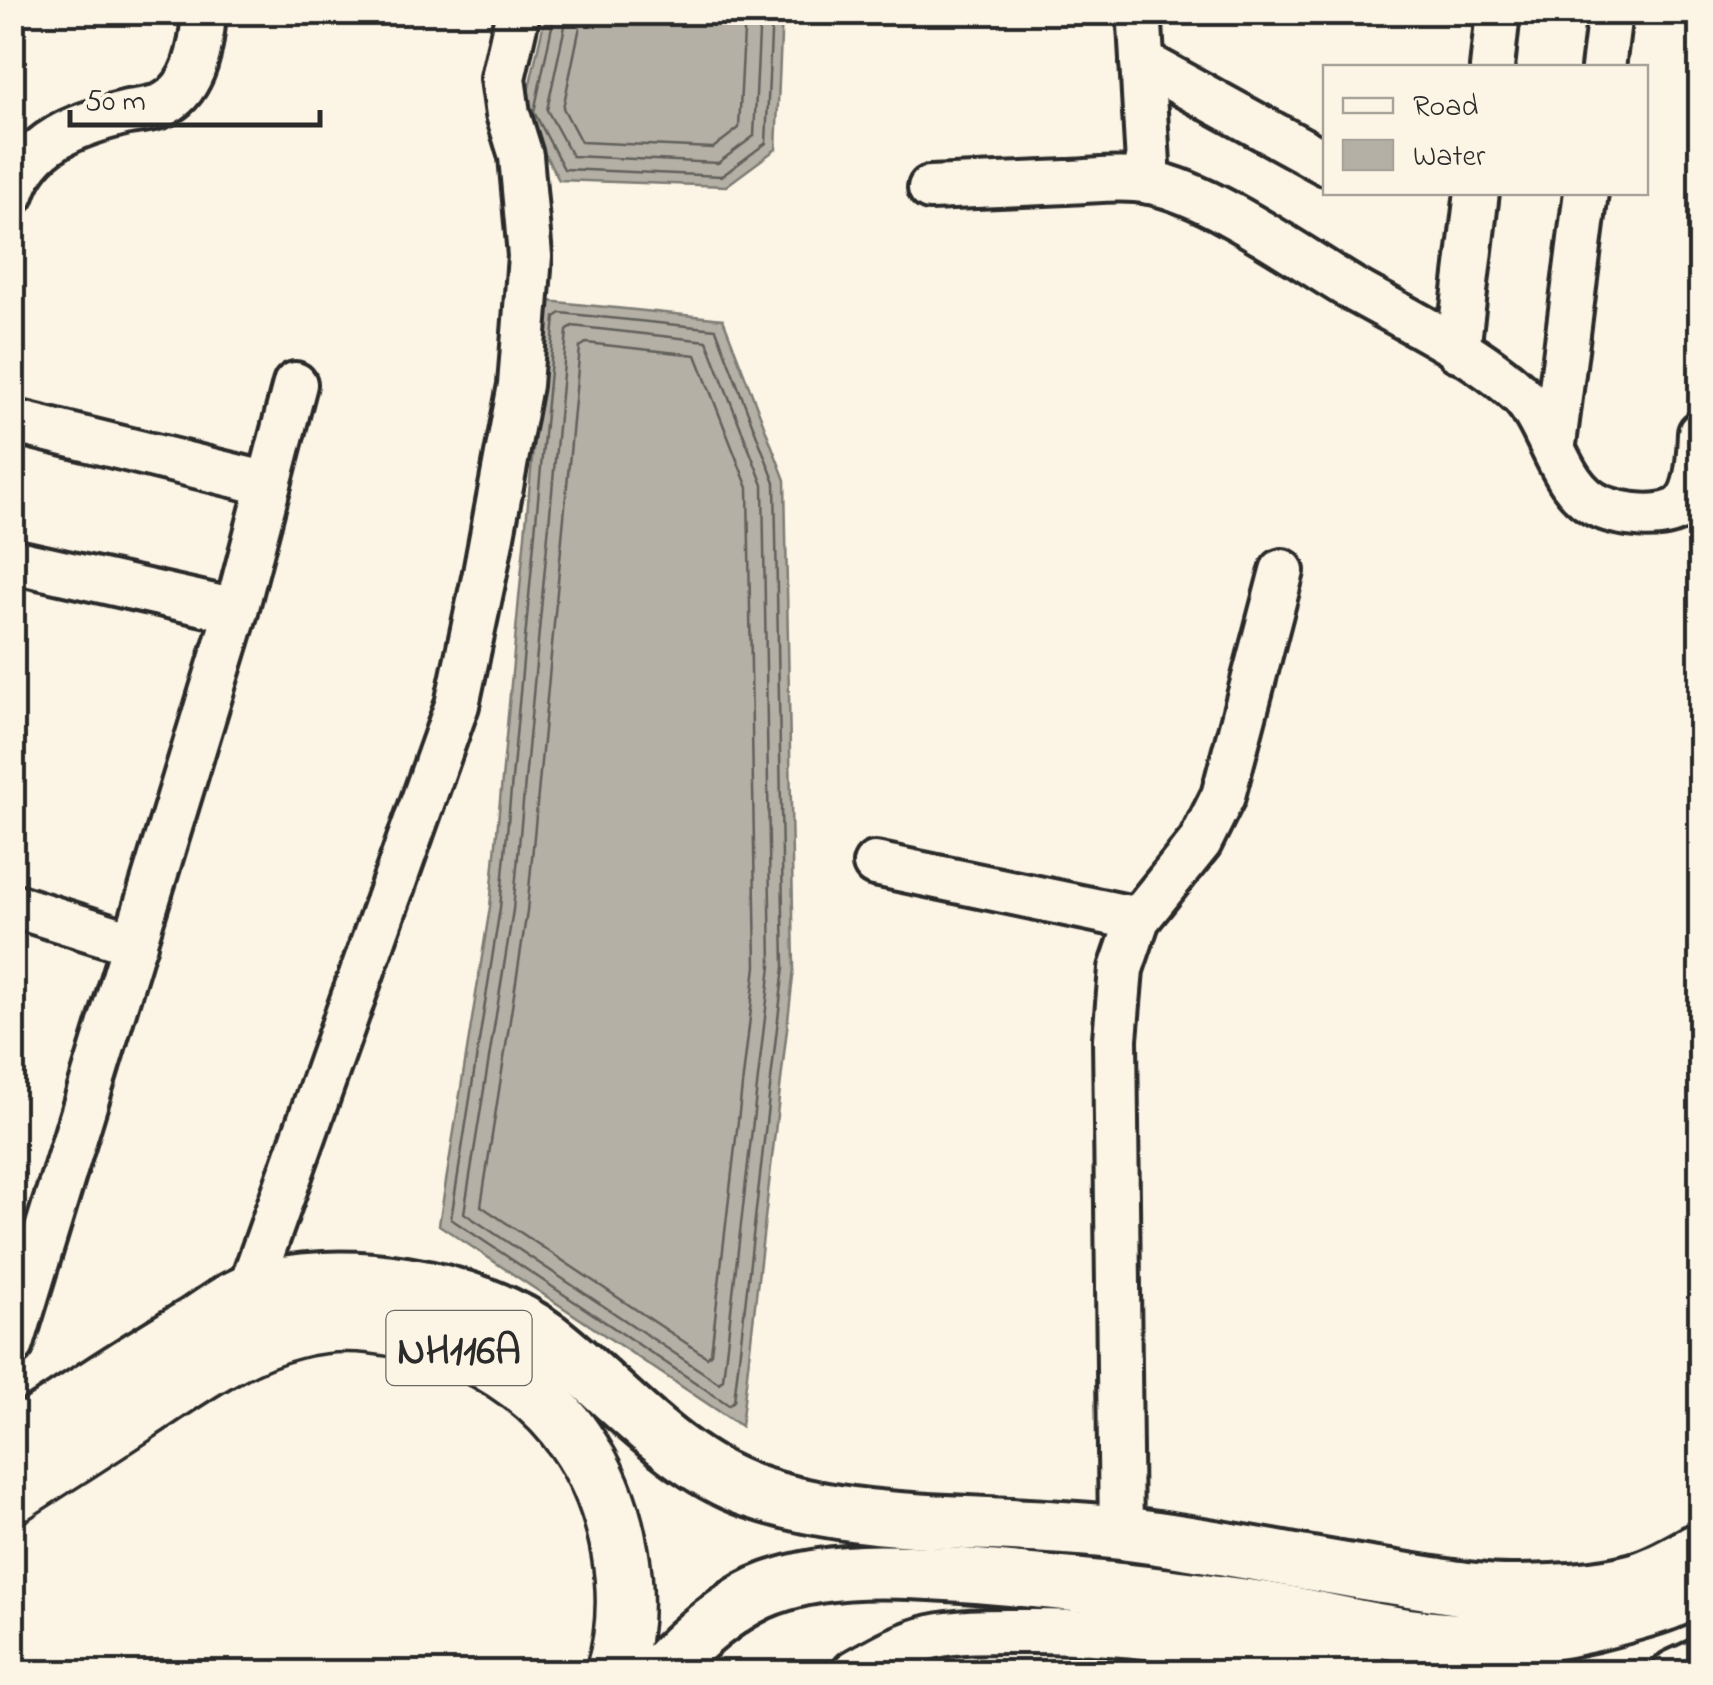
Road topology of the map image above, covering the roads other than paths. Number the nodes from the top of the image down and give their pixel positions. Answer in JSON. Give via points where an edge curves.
{"nodes":[{"id":1,"x":204,"y":12,"type":"edge"},
{"id":2,"x":518,"y":12,"type":"edge"},
{"id":3,"x":1143,"y":12,"type":"edge"},
{"id":4,"x":1498,"y":12,"type":"edge"},
{"id":5,"x":1610,"y":12,"type":"edge"},
{"id":6,"x":1142,"y":62,"type":"junction"},
{"id":7,"x":1492,"y":65,"type":"edge"},
{"id":8,"x":1602,"y":65,"type":"edge"},
{"id":9,"x":1323,"y":161,"type":"edge"},
{"id":10,"x":1150,"y":182,"type":"junction"},
{"id":11,"x":14,"y":183,"type":"edge"},
{"id":12,"x":930,"y":188,"type":"dead end"},
{"id":13,"x":1477,"y":195,"type":"edge"},
{"id":14,"x":1586,"y":195,"type":"edge"},
{"id":15,"x":1458,"y":350,"type":"junction"},
{"id":16,"x":294,"y":384,"type":"dead end"},
{"id":17,"x":12,"y":421,"type":"edge"},
{"id":18,"x":1700,"y":433,"type":"edge"},
{"id":19,"x":1554,"y":444,"type":"junction"},
{"id":20,"x":269,"y":484,"type":"junction"},
{"id":21,"x":12,"y":561,"type":"edge"},
{"id":22,"x":1282,"y":571,"type":"dead end"},
{"id":23,"x":236,"y":610,"type":"junction"},
{"id":24,"x":874,"y":864,"type":"dead end"},
{"id":25,"x":12,"y":906,"type":"edge"},
{"id":26,"x":1138,"y":919,"type":"junction"},
{"id":27,"x":135,"y":944,"type":"junction"},
{"id":28,"x":22,"y":1270,"type":"edge"},
{"id":29,"x":248,"y":1292,"type":"junction"},
{"id":30,"x":12,"y":1344,"type":"edge"},
{"id":31,"x":12,"y":1442,"type":"edge"},
{"id":32,"x":12,"y":1495,"type":"edge"},
{"id":33,"x":1120,"y":1533,"type":"junction"},
{"id":34,"x":1700,"y":1549,"type":"edge"},
{"id":35,"x":1700,"y":1588,"type":"edge"},
{"id":36,"x":1700,"y":1660,"type":"edge"},
{"id":37,"x":614,"y":1672,"type":"edge"},
{"id":38,"x":659,"y":1672,"type":"edge"},
{"id":39,"x":854,"y":1672,"type":"edge"},
{"id":40,"x":1366,"y":1672,"type":"edge"},
{"id":41,"x":1674,"y":1672,"type":"edge"}],
"edges":[{"from":1,"to":11,"type":"street","via":[[202,48],[166,103],[78,124],[34,154]]},
{"from":2,"to":29,"type":"street","via":[[503,78],[521,156],[530,256],[520,384],[486,572],[457,705]]},
{"from":3,"to":6,"type":"street"},
{"from":4,"to":7,"type":"street"},
{"from":5,"to":8,"type":"street"},
{"from":6,"to":9,"type":"street"},
{"from":6,"to":10,"type":"street"},
{"from":10,"to":12,"type":"street"},
{"from":10,"to":15,"type":"street","via":[[1198,198]]},
{"from":13,"to":15,"type":"street"},
{"from":14,"to":19,"type":"street"},
{"from":15,"to":19,"type":"street","via":[[1517,391]]},
{"from":16,"to":20,"type":"street"},
{"from":17,"to":20,"type":"street"},
{"from":18,"to":19,"type":"street","via":[[1694,484],[1682,506],[1663,514],[1602,508],[1585,498]]},
{"from":20,"to":23,"type":"street"},
{"from":21,"to":23,"type":"street"},
{"from":22,"to":26,"type":"street","via":[[1223,796],[1200,842]]},
{"from":23,"to":27,"type":"street"},
{"from":24,"to":26,"type":"street"},
{"from":25,"to":27,"type":"street"},
{"from":26,"to":33,"type":"street","via":[[1120,969],[1115,1039]]},
{"from":27,"to":28,"type":"street"},
{"from":28,"to":30,"type":"street"},
{"from":29,"to":31,"type":"main road"},
{"from":29,"to":33,"type":"main road","via":[[309,1280],[383,1282],[449,1292],[498,1310],[544,1336],[680,1451],[748,1490],[791,1503]]},
{"from":32,"to":37,"type":"highway","number":"NH116A","via":[[251,1343],[297,1328],[357,1323],[419,1331],[480,1357],[540,1399],[576,1440],[618,1543],[625,1601]]},
{"from":33,"to":34,"type":"main road","via":[[1512,1592],[1635,1580]]},
{"from":35,"to":38,"type":"main road","via":[[1593,1625],[1475,1640],[1181,1597],[910,1571],[794,1581],[759,1594],[734,1607]]},
{"from":36,"to":41,"type":"street"},
{"from":39,"to":40,"type":"street","via":[[933,1636],[1052,1631],[1148,1636]]}]}
